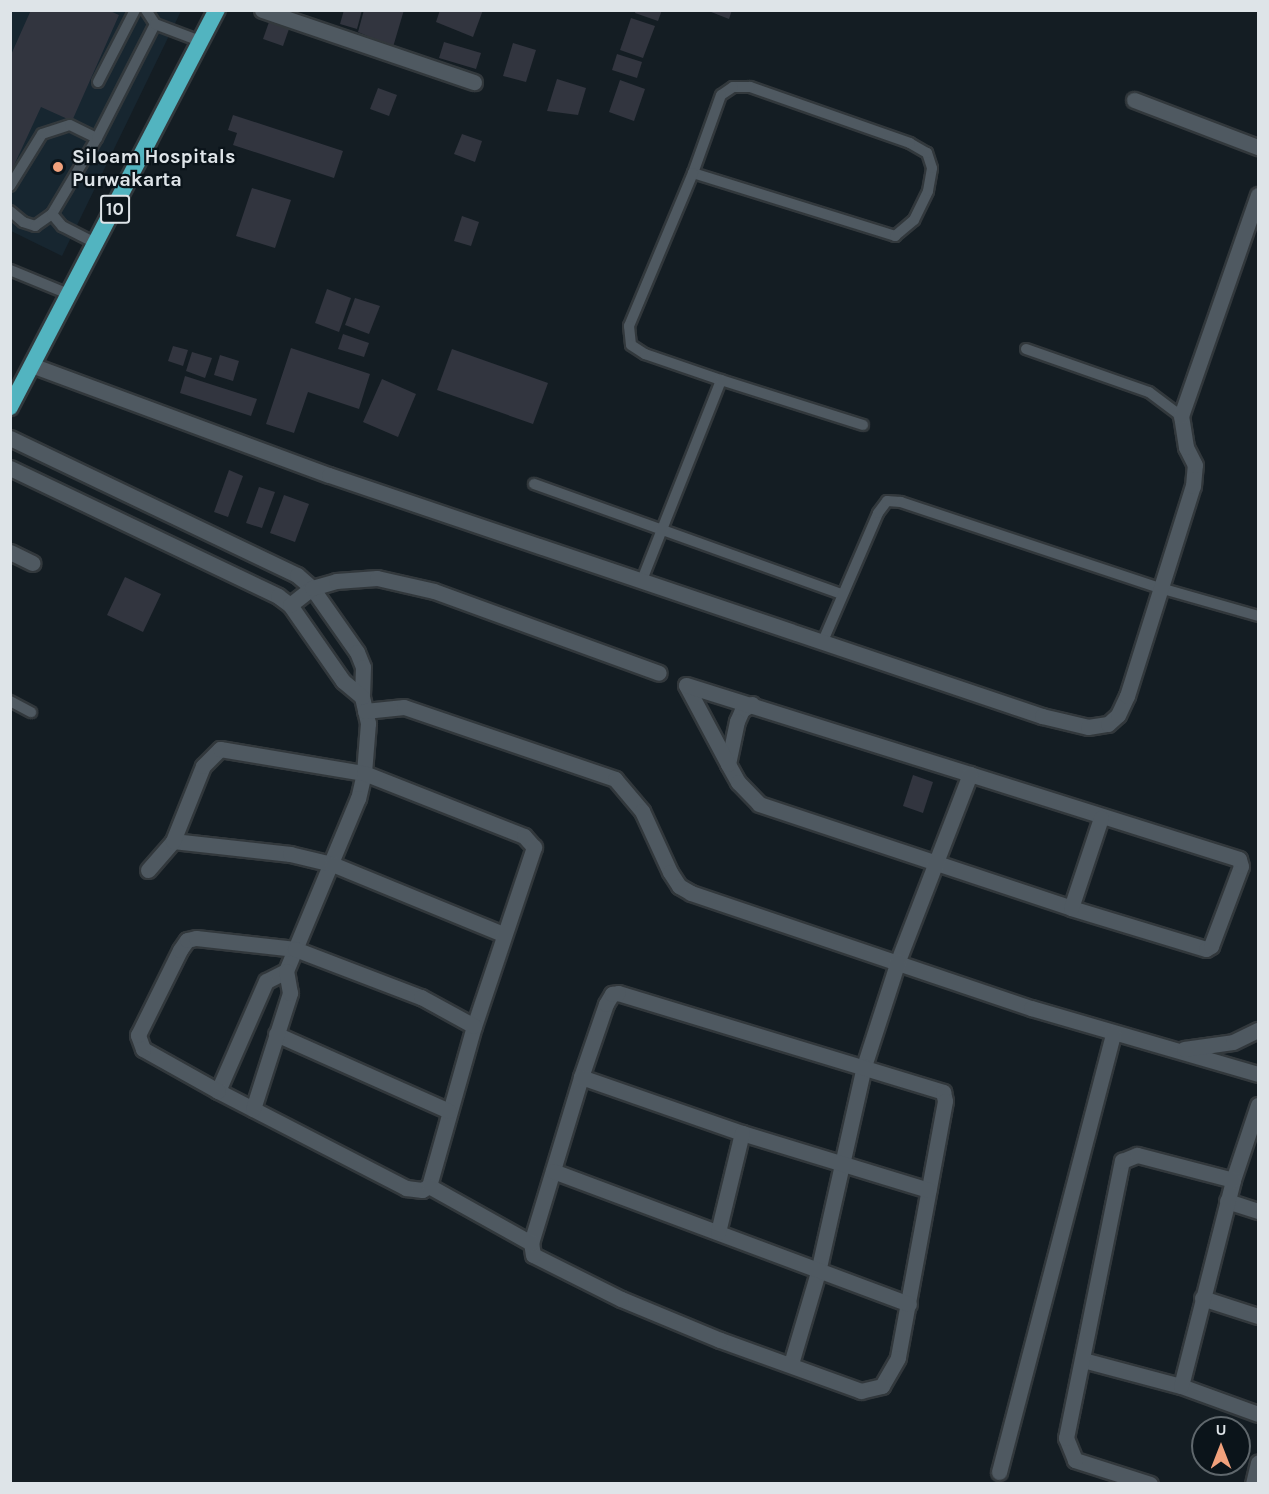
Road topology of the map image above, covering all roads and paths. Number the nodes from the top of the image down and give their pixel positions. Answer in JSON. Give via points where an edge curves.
{"nodes":[{"id":1,"x":135,"y":10,"type":"edge"},
{"id":2,"x":146,"y":10,"type":"edge"},
{"id":3,"x":217,"y":10,"type":"edge"},
{"id":4,"x":262,"y":10,"type":"edge"},
{"id":5,"x":155,"y":24,"type":"junction"},
{"id":6,"x":201,"y":41,"type":"junction"},
{"id":7,"x":98,"y":82,"type":"dead end"},
{"id":8,"x":474,"y":82,"type":"dead end"},
{"id":9,"x":1134,"y":100,"type":"dead end"},
{"id":10,"x":97,"y":138,"type":"junction"},
{"id":11,"x":1258,"y":147,"type":"edge"},
{"id":12,"x":693,"y":173,"type":"junction"},
{"id":13,"x":10,"y":186,"type":"edge"},
{"id":14,"x":1258,"y":195,"type":"edge"},
{"id":15,"x":10,"y":211,"type":"edge"},
{"id":16,"x":52,"y":214,"type":"junction"},
{"id":17,"x":97,"y":244,"type":"junction"},
{"id":18,"x":10,"y":270,"type":"edge"},
{"id":19,"x":70,"y":295,"type":"junction"},
{"id":20,"x":1026,"y":349,"type":"dead end"},
{"id":21,"x":34,"y":366,"type":"junction"},
{"id":22,"x":721,"y":380,"type":"junction"},
{"id":23,"x":10,"y":407,"type":"edge"},
{"id":24,"x":1181,"y":416,"type":"junction"},
{"id":25,"x":863,"y":425,"type":"dead end"},
{"id":26,"x":10,"y":438,"type":"edge"},
{"id":27,"x":10,"y":468,"type":"edge"},
{"id":28,"x":534,"y":484,"type":"dead end"},
{"id":29,"x":184,"y":521,"type":"junction"},
{"id":30,"x":662,"y":531,"type":"junction"},
{"id":31,"x":171,"y":544,"type":"junction"},
{"id":32,"x":10,"y":552,"type":"edge"},
{"id":33,"x":33,"y":563,"type":"dead end"},
{"id":34,"x":642,"y":580,"type":"junction"},
{"id":35,"x":312,"y":588,"type":"junction"},
{"id":36,"x":1160,"y":588,"type":"junction"},
{"id":37,"x":842,"y":594,"type":"junction"},
{"id":38,"x":290,"y":605,"type":"junction"},
{"id":39,"x":1258,"y":616,"type":"edge"},
{"id":40,"x":823,"y":641,"type":"junction"},
{"id":41,"x":659,"y":673,"type":"dead end"},
{"id":42,"x":10,"y":700,"type":"edge"},
{"id":43,"x":364,"y":704,"type":"junction"},
{"id":44,"x":752,"y":704,"type":"junction"},
{"id":45,"x":32,"y":712,"type":"dead end"},
{"id":46,"x":728,"y":764,"type":"junction"},
{"id":47,"x":364,"y":773,"type":"junction"},
{"id":48,"x":970,"y":774,"type":"junction"},
{"id":49,"x":1101,"y":818,"type":"junction"},
{"id":50,"x":173,"y":841,"type":"junction"},
{"id":51,"x":936,"y":861,"type":"junction"},
{"id":52,"x":332,"y":864,"type":"junction"},
{"id":53,"x":148,"y":870,"type":"dead end"},
{"id":54,"x":1071,"y":908,"type":"junction"},
{"id":55,"x":503,"y":934,"type":"junction"},
{"id":56,"x":295,"y":949,"type":"junction"},
{"id":57,"x":898,"y":961,"type":"junction"},
{"id":58,"x":286,"y":971,"type":"junction"},
{"id":59,"x":474,"y":1026,"type":"junction"},
{"id":60,"x":1258,"y":1030,"type":"edge"},
{"id":61,"x":276,"y":1034,"type":"junction"},
{"id":62,"x":1113,"y":1034,"type":"junction"},
{"id":63,"x":1170,"y":1050,"type":"junction"},
{"id":64,"x":864,"y":1066,"type":"junction"},
{"id":65,"x":1258,"y":1074,"type":"edge"},
{"id":66,"x":581,"y":1077,"type":"junction"},
{"id":67,"x":218,"y":1091,"type":"junction"},
{"id":68,"x":1258,"y":1105,"type":"edge"},
{"id":69,"x":253,"y":1109,"type":"junction"},
{"id":70,"x":449,"y":1111,"type":"junction"},
{"id":71,"x":742,"y":1133,"type":"junction"},
{"id":72,"x":1253,"y":1135,"type":"edge"},
{"id":73,"x":844,"y":1164,"type":"junction"},
{"id":74,"x":553,"y":1171,"type":"junction"},
{"id":75,"x":1233,"y":1180,"type":"junction"},
{"id":76,"x":429,"y":1186,"type":"junction"},
{"id":77,"x":928,"y":1190,"type":"junction"},
{"id":78,"x":1227,"y":1201,"type":"junction"},
{"id":79,"x":1258,"y":1211,"type":"edge"},
{"id":80,"x":718,"y":1232,"type":"junction"},
{"id":81,"x":531,"y":1243,"type":"junction"},
{"id":82,"x":818,"y":1272,"type":"junction"},
{"id":83,"x":1202,"y":1298,"type":"junction"},
{"id":84,"x":909,"y":1304,"type":"junction"},
{"id":85,"x":1258,"y":1316,"type":"edge"},
{"id":86,"x":1083,"y":1360,"type":"junction"},
{"id":87,"x":791,"y":1364,"type":"junction"},
{"id":88,"x":1181,"y":1386,"type":"junction"},
{"id":89,"x":1258,"y":1414,"type":"edge"},
{"id":90,"x":1258,"y":1463,"type":"edge"},
{"id":91,"x":999,"y":1472,"type":"dead end"},
{"id":92,"x":1150,"y":1484,"type":"edge"},
{"id":93,"x":1253,"y":1484,"type":"edge"}],
"edges":[{"from":1,"to":7,"type":"lane"},
{"from":2,"to":5,"type":"lane"},
{"from":3,"to":6,"type":"highway","number":"10"},
{"from":4,"to":8,"type":"street"},
{"from":5,"to":6,"type":"lane"},
{"from":5,"to":10,"type":"lane"},
{"from":6,"to":17,"type":"highway","number":"10"},
{"from":9,"to":11,"type":"street"},
{"from":10,"to":13,"type":"lane","via":[[70,125],[52,128],[36,141]]},
{"from":10,"to":16,"type":"lane"},
{"from":12,"to":12,"type":"lane","via":[[895,236],[914,220],[928,191],[932,168],[927,153],[910,143],[750,87],[733,87],[721,95]]},
{"from":12,"to":22,"type":"lane","via":[[629,326],[631,345],[645,354]]},
{"from":14,"to":24,"type":"street"},
{"from":15,"to":16,"type":"lane","via":[[35,226]]},
{"from":16,"to":17,"type":"lane","via":[[62,226]]},
{"from":17,"to":19,"type":"highway","number":"10"},
{"from":18,"to":19,"type":"lane"},
{"from":19,"to":21,"type":"highway","number":"10"},
{"from":20,"to":24,"type":"lane","via":[[1149,392]]},
{"from":21,"to":23,"type":"highway","number":"10"},
{"from":21,"to":34,"type":"street","via":[[329,475]]},
{"from":22,"to":25,"type":"lane"},
{"from":22,"to":30,"type":"lane"},
{"from":24,"to":36,"type":"street","via":[[1186,447],[1195,465],[1193,486]]},
{"from":26,"to":29,"type":"street"},
{"from":27,"to":31,"type":"street"},
{"from":28,"to":30,"type":"lane"},
{"from":29,"to":31,"type":"street"},
{"from":29,"to":35,"type":"street","via":[[297,575]]},
{"from":30,"to":34,"type":"lane"},
{"from":30,"to":37,"type":"lane"},
{"from":31,"to":38,"type":"street"},
{"from":32,"to":33,"type":"street"},
{"from":34,"to":40,"type":"street"},
{"from":35,"to":38,"type":"street"},
{"from":35,"to":41,"type":"street","via":[[356,578],[377,578],[422,589]]},
{"from":35,"to":43,"type":"street","via":[[357,651],[366,679]]},
{"from":36,"to":37,"type":"lane","via":[[901,502],[887,501]]},
{"from":36,"to":39,"type":"lane"},
{"from":36,"to":40,"type":"street","via":[[1127,696],[1118,715],[1108,724],[1088,727],[1042,716]]},
{"from":37,"to":40,"type":"lane"},
{"from":38,"to":43,"type":"street","via":[[338,675]]},
{"from":42,"to":45,"type":"lane"},
{"from":43,"to":47,"type":"street"},
{"from":43,"to":57,"type":"street","via":[[404,707],[615,779],[642,811],[680,886],[717,902]]},
{"from":44,"to":46,"type":"street","via":[[742,710],[737,721]]},
{"from":44,"to":46,"type":"street","via":[[686,685]]},
{"from":44,"to":48,"type":"street"},
{"from":46,"to":51,"type":"street","via":[[738,782],[759,804]]},
{"from":47,"to":50,"type":"street","via":[[220,749],[203,766]]},
{"from":47,"to":52,"type":"street"},
{"from":47,"to":55,"type":"street","via":[[531,841],[532,855]]},
{"from":48,"to":49,"type":"street"},
{"from":48,"to":51,"type":"street"},
{"from":49,"to":54,"type":"street"},
{"from":49,"to":54,"type":"street","via":[[1239,859],[1240,866],[1213,942],[1206,949]]},
{"from":50,"to":52,"type":"street","via":[[250,848]]},
{"from":50,"to":53,"type":"street"},
{"from":51,"to":54,"type":"street"},
{"from":51,"to":57,"type":"street"},
{"from":52,"to":55,"type":"street"},
{"from":52,"to":56,"type":"street"},
{"from":55,"to":59,"type":"street"},
{"from":56,"to":58,"type":"street"},
{"from":56,"to":59,"type":"street","via":[[421,997]]},
{"from":56,"to":67,"type":"street","via":[[196,938],[187,940],[180,950],[138,1035],[139,1043],[143,1049]]},
{"from":57,"to":62,"type":"street"},
{"from":57,"to":64,"type":"street"},
{"from":58,"to":61,"type":"street","via":[[290,993]]},
{"from":58,"to":67,"type":"street","via":[[266,981]]},
{"from":59,"to":70,"type":"street"},
{"from":60,"to":63,"type":"street","via":[[1212,1047]]},
{"from":61,"to":69,"type":"street"},
{"from":61,"to":70,"type":"street"},
{"from":62,"to":63,"type":"street"},
{"from":62,"to":91,"type":"street"},
{"from":63,"to":65,"type":"street"},
{"from":64,"to":66,"type":"street","via":[[618,993],[606,1004]]},
{"from":64,"to":73,"type":"street"},
{"from":64,"to":77,"type":"street","via":[[943,1092]]},
{"from":66,"to":71,"type":"street"},
{"from":66,"to":74,"type":"street"},
{"from":67,"to":69,"type":"street"},
{"from":68,"to":72,"type":"street"},
{"from":69,"to":76,"type":"street","via":[[406,1188],[414,1191]]},
{"from":70,"to":76,"type":"street"},
{"from":71,"to":73,"type":"street"},
{"from":71,"to":80,"type":"street"},
{"from":72,"to":75,"type":"street"},
{"from":73,"to":77,"type":"street"},
{"from":73,"to":82,"type":"street"},
{"from":74,"to":80,"type":"street"},
{"from":74,"to":81,"type":"street"},
{"from":75,"to":78,"type":"street"},
{"from":75,"to":86,"type":"street","via":[[1137,1155],[1122,1161]]},
{"from":76,"to":81,"type":"street"},
{"from":77,"to":84,"type":"street"},
{"from":78,"to":79,"type":"street"},
{"from":78,"to":83,"type":"street"},
{"from":80,"to":82,"type":"street"},
{"from":81,"to":87,"type":"street","via":[[531,1251],[540,1262],[720,1340]]},
{"from":82,"to":84,"type":"street"},
{"from":82,"to":87,"type":"street"},
{"from":83,"to":85,"type":"street"},
{"from":83,"to":88,"type":"street"},
{"from":84,"to":87,"type":"street","via":[[898,1358],[890,1377],[873,1391],[861,1391]]},
{"from":86,"to":88,"type":"street"},
{"from":86,"to":92,"type":"street","via":[[1066,1438],[1069,1451],[1075,1460]]},
{"from":88,"to":89,"type":"street"},
{"from":90,"to":93,"type":"street"}]}
